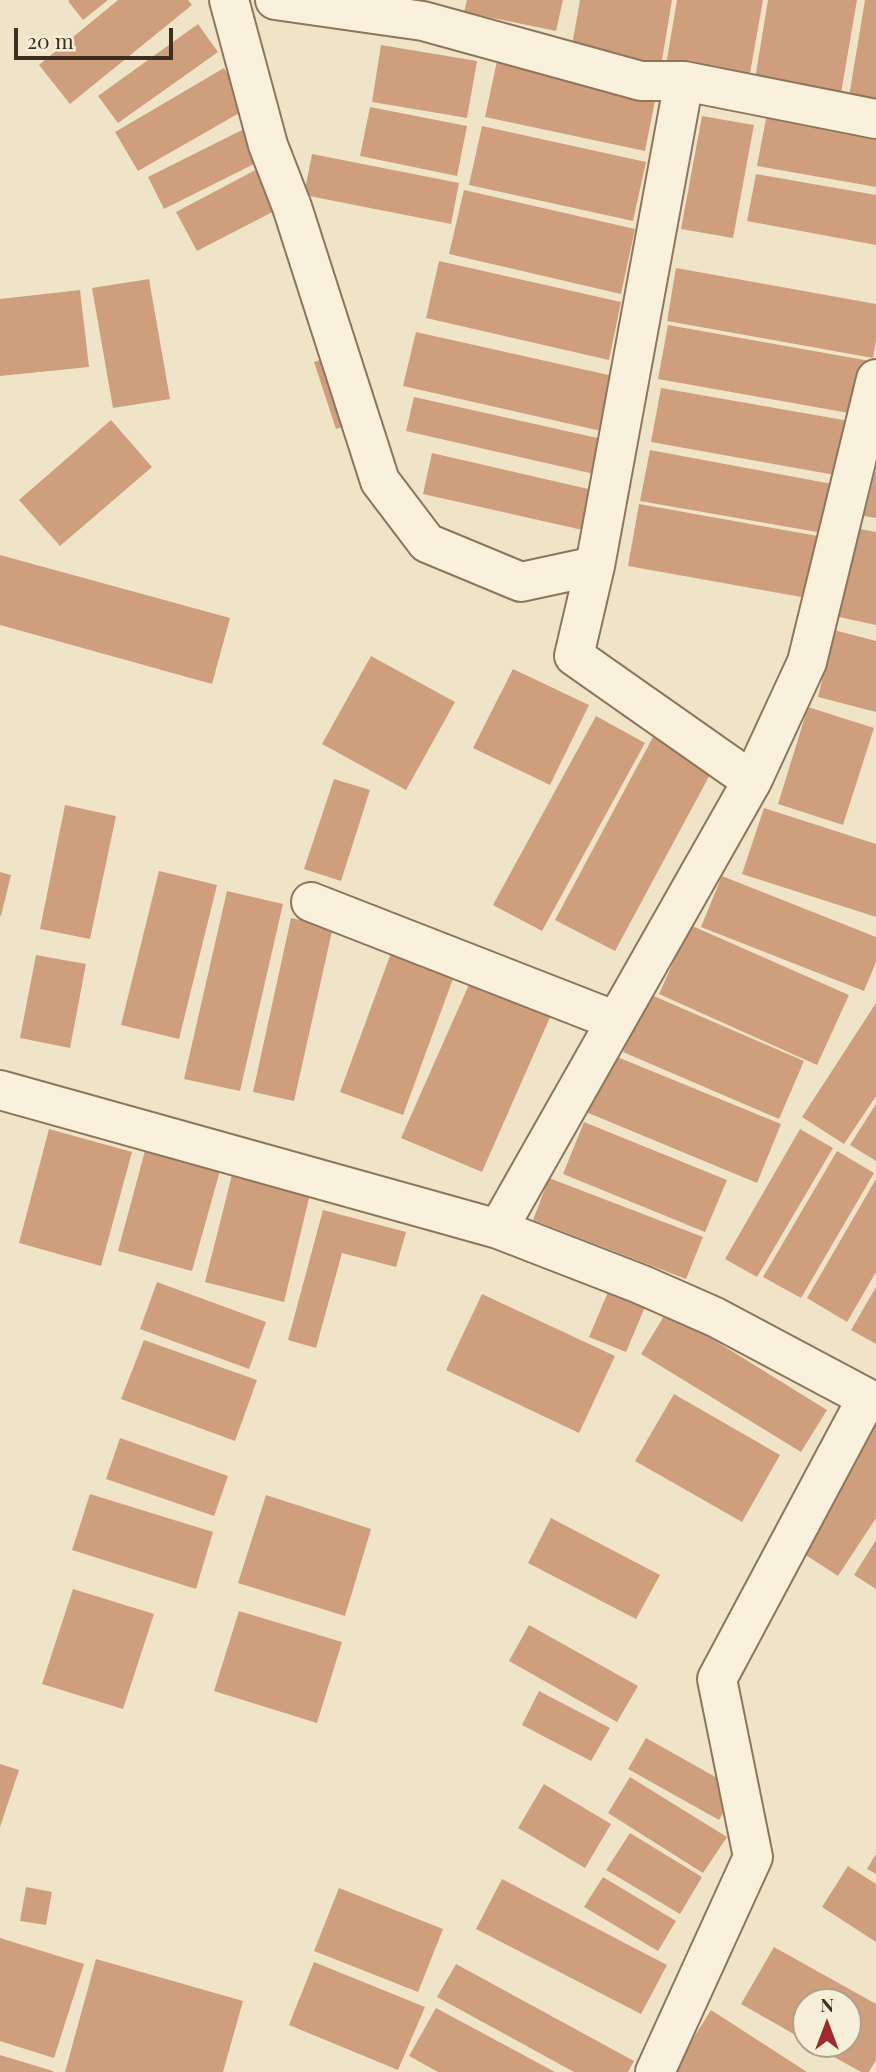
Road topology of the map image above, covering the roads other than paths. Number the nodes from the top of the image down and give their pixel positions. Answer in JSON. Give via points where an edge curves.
{"nodes":[{"id":1,"x":229,"y":0,"type":"edge"},
{"id":2,"x":275,"y":0,"type":"edge"},
{"id":3,"x":327,"y":3,"type":"edge"},
{"id":4,"x":684,"y":81,"type":"junction"},
{"id":5,"x":876,"y":120,"type":"edge"},
{"id":6,"x":876,"y":379,"type":"edge"},
{"id":7,"x":595,"y":566,"type":"junction"},
{"id":8,"x":752,"y":781,"type":"junction"},
{"id":9,"x":311,"y":902,"type":"dead end"},
{"id":10,"x":616,"y":1021,"type":"junction"},
{"id":11,"x":0,"y":1090,"type":"edge"},
{"id":12,"x":498,"y":1229,"type":"junction"},
{"id":13,"x":655,"y":2072,"type":"edge"}],
"edges":[{"from":1,"to":7,"type":"street","via":[[268,145],[380,481],[427,543],[521,582]]},
{"from":2,"to":3,"type":"street"},
{"from":3,"to":4,"type":"street","via":[[423,21],[641,81]]},
{"from":4,"to":5,"type":"street"},
{"from":4,"to":7,"type":"street"},
{"from":6,"to":8,"type":"street","via":[[807,662]]},
{"from":7,"to":8,"type":"street","via":[[574,656]]},
{"from":8,"to":10,"type":"street"},
{"from":9,"to":10,"type":"street"},
{"from":10,"to":12,"type":"street"},
{"from":11,"to":12,"type":"street"},
{"from":12,"to":13,"type":"street","via":[[715,1317],[867,1398],[717,1679],[753,1857]]}]}
